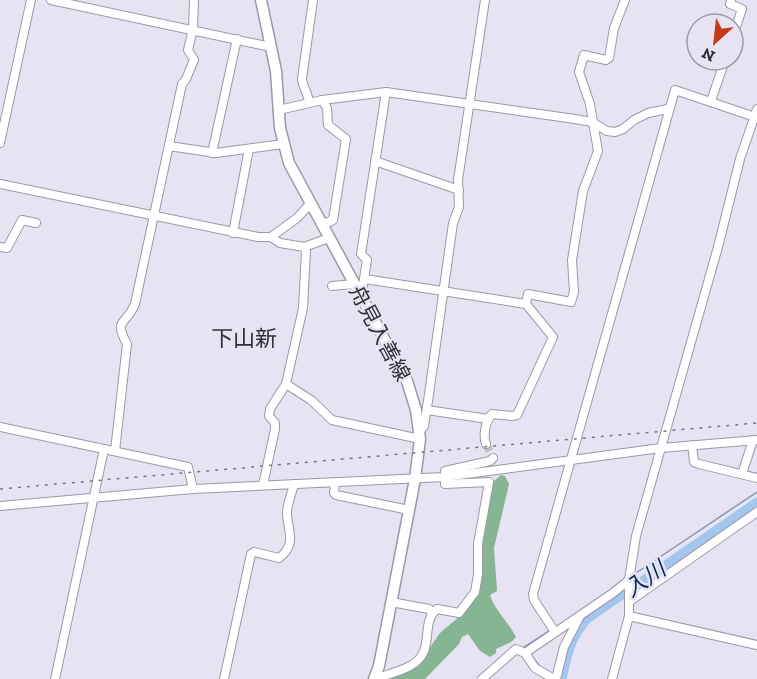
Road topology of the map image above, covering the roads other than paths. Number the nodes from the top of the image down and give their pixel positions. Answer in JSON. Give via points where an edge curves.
{"nodes":[{"id":1,"x":31,"y":0,"type":"edge"},
{"id":2,"x":51,"y":0,"type":"edge"},
{"id":3,"x":194,"y":0,"type":"edge"},
{"id":4,"x":261,"y":0,"type":"edge"},
{"id":5,"x":313,"y":0,"type":"edge"},
{"id":6,"x":485,"y":0,"type":"edge"},
{"id":7,"x":625,"y":0,"type":"edge"},
{"id":8,"x":731,"y":0,"type":"edge"},
{"id":9,"x":741,"y":12,"type":"edge"},
{"id":10,"x":193,"y":29,"type":"junction"},
{"id":11,"x":237,"y":39,"type":"junction"},
{"id":12,"x":271,"y":47,"type":"junction"},
{"id":13,"x":721,"y":72,"type":"edge"},
{"id":14,"x":386,"y":92,"type":"junction"},
{"id":15,"x":322,"y":100,"type":"junction"},
{"id":16,"x":711,"y":101,"type":"junction"},
{"id":17,"x":309,"y":102,"type":"junction"},
{"id":18,"x":469,"y":102,"type":"junction"},
{"id":19,"x":668,"y":109,"type":"junction"},
{"id":20,"x":279,"y":110,"type":"junction"},
{"id":21,"x":756,"y":113,"type":"edge"},
{"id":22,"x":592,"y":122,"type":"junction"},
{"id":23,"x":753,"y":137,"type":"edge"},
{"id":24,"x":0,"y":144,"type":"edge"},
{"id":25,"x":283,"y":144,"type":"junction"},
{"id":26,"x":169,"y":146,"type":"junction"},
{"id":27,"x":249,"y":149,"type":"junction"},
{"id":28,"x":212,"y":153,"type":"junction"},
{"id":29,"x":375,"y":161,"type":"junction"},
{"id":30,"x":0,"y":184,"type":"edge"},
{"id":31,"x":459,"y":190,"type":"junction"},
{"id":32,"x":310,"y":204,"type":"junction"},
{"id":33,"x":154,"y":216,"type":"junction"},
{"id":34,"x":36,"y":223,"type":"dead end"},
{"id":35,"x":322,"y":225,"type":"junction"},
{"id":36,"x":233,"y":233,"type":"junction"},
{"id":37,"x":271,"y":237,"type":"junction"},
{"id":38,"x":328,"y":238,"type":"junction"},
{"id":39,"x":0,"y":247,"type":"edge"},
{"id":40,"x":304,"y":247,"type":"junction"},
{"id":41,"x":364,"y":279,"type":"junction"},
{"id":42,"x":354,"y":284,"type":"junction"},
{"id":43,"x":332,"y":286,"type":"dead end"},
{"id":44,"x":443,"y":291,"type":"junction"},
{"id":45,"x":361,"y":297,"type":"junction"},
{"id":46,"x":526,"y":304,"type":"junction"},
{"id":47,"x":286,"y":384,"type":"junction"},
{"id":48,"x":426,"y":410,"type":"junction"},
{"id":49,"x":488,"y":419,"type":"junction"},
{"id":50,"x":0,"y":427,"type":"edge"},
{"id":51,"x":420,"y":435,"type":"junction"},
{"id":52,"x":755,"y":440,"type":"edge"},
{"id":53,"x":486,"y":444,"type":"tunnel mouth"},
{"id":54,"x":692,"y":445,"type":"junction"},
{"id":55,"x":661,"y":447,"type":"junction"},
{"id":56,"x":104,"y":449,"type":"junction"},
{"id":57,"x":115,"y":451,"type":"junction"},
{"id":58,"x":493,"y":458,"type":"dead end"},
{"id":59,"x":572,"y":459,"type":"junction"},
{"id":60,"x":742,"y":474,"type":"junction"},
{"id":61,"x":444,"y":477,"type":"junction"},
{"id":62,"x":757,"y":478,"type":"edge"},
{"id":63,"x":415,"y":479,"type":"junction"},
{"id":64,"x":335,"y":483,"type":"junction"},
{"id":65,"x":294,"y":484,"type":"junction"},
{"id":66,"x":264,"y":486,"type":"junction"},
{"id":67,"x":193,"y":489,"type":"junction"},
{"id":68,"x":93,"y":498,"type":"junction"},
{"id":69,"x":0,"y":506,"type":"edge"},
{"id":70,"x":409,"y":510,"type":"junction"},
{"id":71,"x":757,"y":512,"type":"edge"},
{"id":72,"x":629,"y":582,"type":"junction"},
{"id":73,"x":630,"y":599,"type":"junction"},
{"id":74,"x":391,"y":602,"type":"junction"},
{"id":75,"x":432,"y":613,"type":"junction"},
{"id":76,"x":581,"y":616,"type":"junction"},
{"id":77,"x":629,"y":616,"type":"junction"},
{"id":78,"x":555,"y":632,"type":"junction"},
{"id":79,"x":757,"y":645,"type":"edge"},
{"id":80,"x":525,"y":653,"type":"junction"},
{"id":81,"x":55,"y":679,"type":"edge"},
{"id":82,"x":224,"y":679,"type":"edge"},
{"id":83,"x":374,"y":679,"type":"edge"},
{"id":84,"x":482,"y":679,"type":"edge"},
{"id":85,"x":555,"y":679,"type":"edge"},
{"id":86,"x":612,"y":679,"type":"edge"}],
"edges":[{"from":1,"to":24,"type":"street"},
{"from":2,"to":10,"type":"street"},
{"from":3,"to":10,"type":"street"},
{"from":4,"to":12,"type":"main road","name":"舟見入善線"},
{"from":5,"to":17,"type":"street","via":[[302,79]]},
{"from":6,"to":18,"type":"street"},
{"from":7,"to":22,"type":"street","via":[[614,28],[609,58],[584,55],[581,63],[579,72]]},
{"from":8,"to":9,"type":"street","via":[[730,4],[742,9]]},
{"from":10,"to":11,"type":"street"},
{"from":10,"to":26,"type":"street","via":[[188,50],[194,60],[182,84]]},
{"from":11,"to":12,"type":"street"},
{"from":11,"to":28,"type":"street"},
{"from":12,"to":20,"type":"main road","name":"舟見入善線"},
{"from":13,"to":16,"type":"street"},
{"from":14,"to":15,"type":"street"},
{"from":14,"to":18,"type":"street"},
{"from":14,"to":29,"type":"street"},
{"from":15,"to":17,"type":"street"},
{"from":15,"to":35,"type":"street","via":[[328,125],[346,139],[333,220]]},
{"from":16,"to":19,"type":"street","via":[[675,90]]},
{"from":16,"to":21,"type":"street"},
{"from":17,"to":20,"type":"street"},
{"from":18,"to":22,"type":"street"},
{"from":18,"to":31,"type":"street"},
{"from":19,"to":22,"type":"street","via":[[648,113],[615,132]]},
{"from":19,"to":59,"type":"street"},
{"from":20,"to":25,"type":"main road","name":"舟見入善線"},
{"from":21,"to":23,"type":"street"},
{"from":22,"to":46,"type":"street","via":[[598,151],[583,191],[572,260],[571,302],[528,294]]},
{"from":23,"to":55,"type":"street","via":[[740,159]]},
{"from":25,"to":27,"type":"street"},
{"from":25,"to":32,"type":"main road","name":"舟見入善線","via":[[288,163]]},
{"from":26,"to":28,"type":"street"},
{"from":26,"to":33,"type":"street"},
{"from":27,"to":28,"type":"street"},
{"from":27,"to":36,"type":"street"},
{"from":29,"to":31,"type":"street"},
{"from":29,"to":41,"type":"street","via":[[361,254],[367,260]]},
{"from":30,"to":33,"type":"street"},
{"from":31,"to":44,"type":"street"},
{"from":32,"to":35,"type":"main road","name":"舟見入善線"},
{"from":32,"to":37,"type":"street"},
{"from":33,"to":36,"type":"street"},
{"from":33,"to":57,"type":"street","via":[[135,304],[120,324],[119,333],[126,344]]},
{"from":34,"to":39,"type":"street","via":[[22,220],[6,248]]},
{"from":35,"to":38,"type":"main road","name":"舟見入善線"},
{"from":36,"to":37,"type":"street"},
{"from":37,"to":40,"type":"street","via":[[280,243]]},
{"from":38,"to":40,"type":"street"},
{"from":38,"to":42,"type":"main road","name":"舟見入善線"},
{"from":40,"to":47,"type":"street","via":[[303,308]]},
{"from":41,"to":44,"type":"street"},
{"from":41,"to":45,"type":"street"},
{"from":42,"to":43,"type":"street"},
{"from":42,"to":45,"type":"main road","name":"舟見入善線"},
{"from":44,"to":46,"type":"street"},
{"from":44,"to":48,"type":"street"},
{"from":45,"to":51,"type":"main road","name":"舟見入善線","via":[[407,381]]},
{"from":46,"to":49,"type":"street","via":[[553,336],[517,414],[492,414]]},
{"from":47,"to":51,"type":"street","via":[[332,420]]},
{"from":47,"to":66,"type":"street","via":[[270,409],[275,429]]},
{"from":48,"to":49,"type":"street"},
{"from":48,"to":51,"type":"street"},
{"from":49,"to":53,"type":"street"},
{"from":50,"to":56,"type":"street"},
{"from":51,"to":63,"type":"main road","name":"舟見入善線"},
{"from":52,"to":54,"type":"street"},
{"from":52,"to":60,"type":"street"},
{"from":54,"to":55,"type":"street"},
{"from":54,"to":60,"type":"street","via":[[694,462]]},
{"from":55,"to":59,"type":"street"},
{"from":55,"to":72,"type":"street","via":[[636,536]]},
{"from":56,"to":57,"type":"street"},
{"from":56,"to":68,"type":"street"},
{"from":57,"to":67,"type":"street","via":[[188,467]]},
{"from":58,"to":61,"type":"street","via":[[445,471]]},
{"from":59,"to":61,"type":"street"},
{"from":59,"to":78,"type":"street","via":[[533,594]]},
{"from":60,"to":62,"type":"street"},
{"from":61,"to":63,"type":"street"},
{"from":61,"to":75,"type":"street","via":[[445,484],[489,482],[478,544],[475,592],[459,613],[437,609]]},
{"from":63,"to":64,"type":"street"},
{"from":63,"to":70,"type":"main road","name":"舟見入善線"},
{"from":64,"to":65,"type":"street"},
{"from":64,"to":70,"type":"street","via":[[336,495]]},
{"from":65,"to":66,"type":"street"},
{"from":65,"to":82,"type":"street","via":[[287,512],[291,538],[283,556],[251,554]]},
{"from":66,"to":67,"type":"street"},
{"from":67,"to":68,"type":"street"},
{"from":68,"to":69,"type":"street"},
{"from":68,"to":81,"type":"street"},
{"from":70,"to":74,"type":"main road","name":"舟見入善線"},
{"from":71,"to":73,"type":"street"},
{"from":72,"to":73,"type":"street"},
{"from":72,"to":76,"type":"street"},
{"from":73,"to":77,"type":"street"},
{"from":74,"to":75,"type":"street","via":[[429,609]]},
{"from":74,"to":83,"type":"main road","name":"舟見入善線"},
{"from":75,"to":83,"type":"street","via":[[426,650],[419,659]]},
{"from":76,"to":78,"type":"street"},
{"from":76,"to":85,"type":"street","via":[[564,647]]},
{"from":77,"to":79,"type":"street"},
{"from":77,"to":86,"type":"street"},
{"from":78,"to":80,"type":"street"},
{"from":80,"to":84,"type":"street","via":[[516,649]]},
{"from":80,"to":85,"type":"street","via":[[535,668]]}]}
